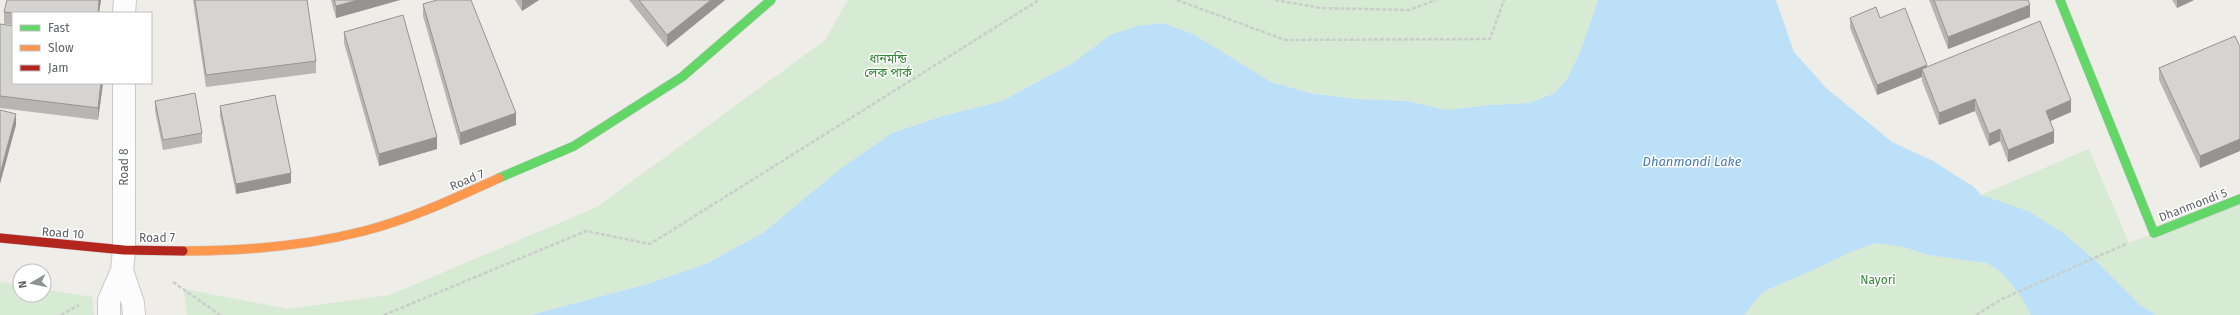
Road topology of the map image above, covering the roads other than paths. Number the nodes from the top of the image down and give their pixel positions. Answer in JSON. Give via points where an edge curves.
{"nodes":[{"id":1,"x":124,"y":0,"type":"edge"},
{"id":2,"x":771,"y":0,"type":"edge"},
{"id":3,"x":2060,"y":0,"type":"edge"},
{"id":4,"x":124,"y":12,"type":"edge"},
{"id":5,"x":124,"y":84,"type":"edge"},
{"id":6,"x":2240,"y":199,"type":"edge"},
{"id":7,"x":0,"y":238,"type":"edge"},
{"id":8,"x":123,"y":260,"type":"junction"},
{"id":9,"x":109,"y":307,"type":"edge"},
{"id":10,"x":134,"y":309,"type":"edge"}],
"edges":[{"from":1,"to":4,"type":"street"},
{"from":2,"to":8,"type":"street","name":"Road 7","via":[[682,77],[574,146],[424,211],[364,231],[297,244]]},
{"from":3,"to":6,"type":"street","name":"Dhanmondi 5","via":[[2154,233]]},
{"from":5,"to":8,"type":"street","name":"Road 8"},
{"from":7,"to":8,"type":"street","name":"Road 10"},
{"from":8,"to":9,"type":"street"},
{"from":8,"to":10,"type":"street"}]}
